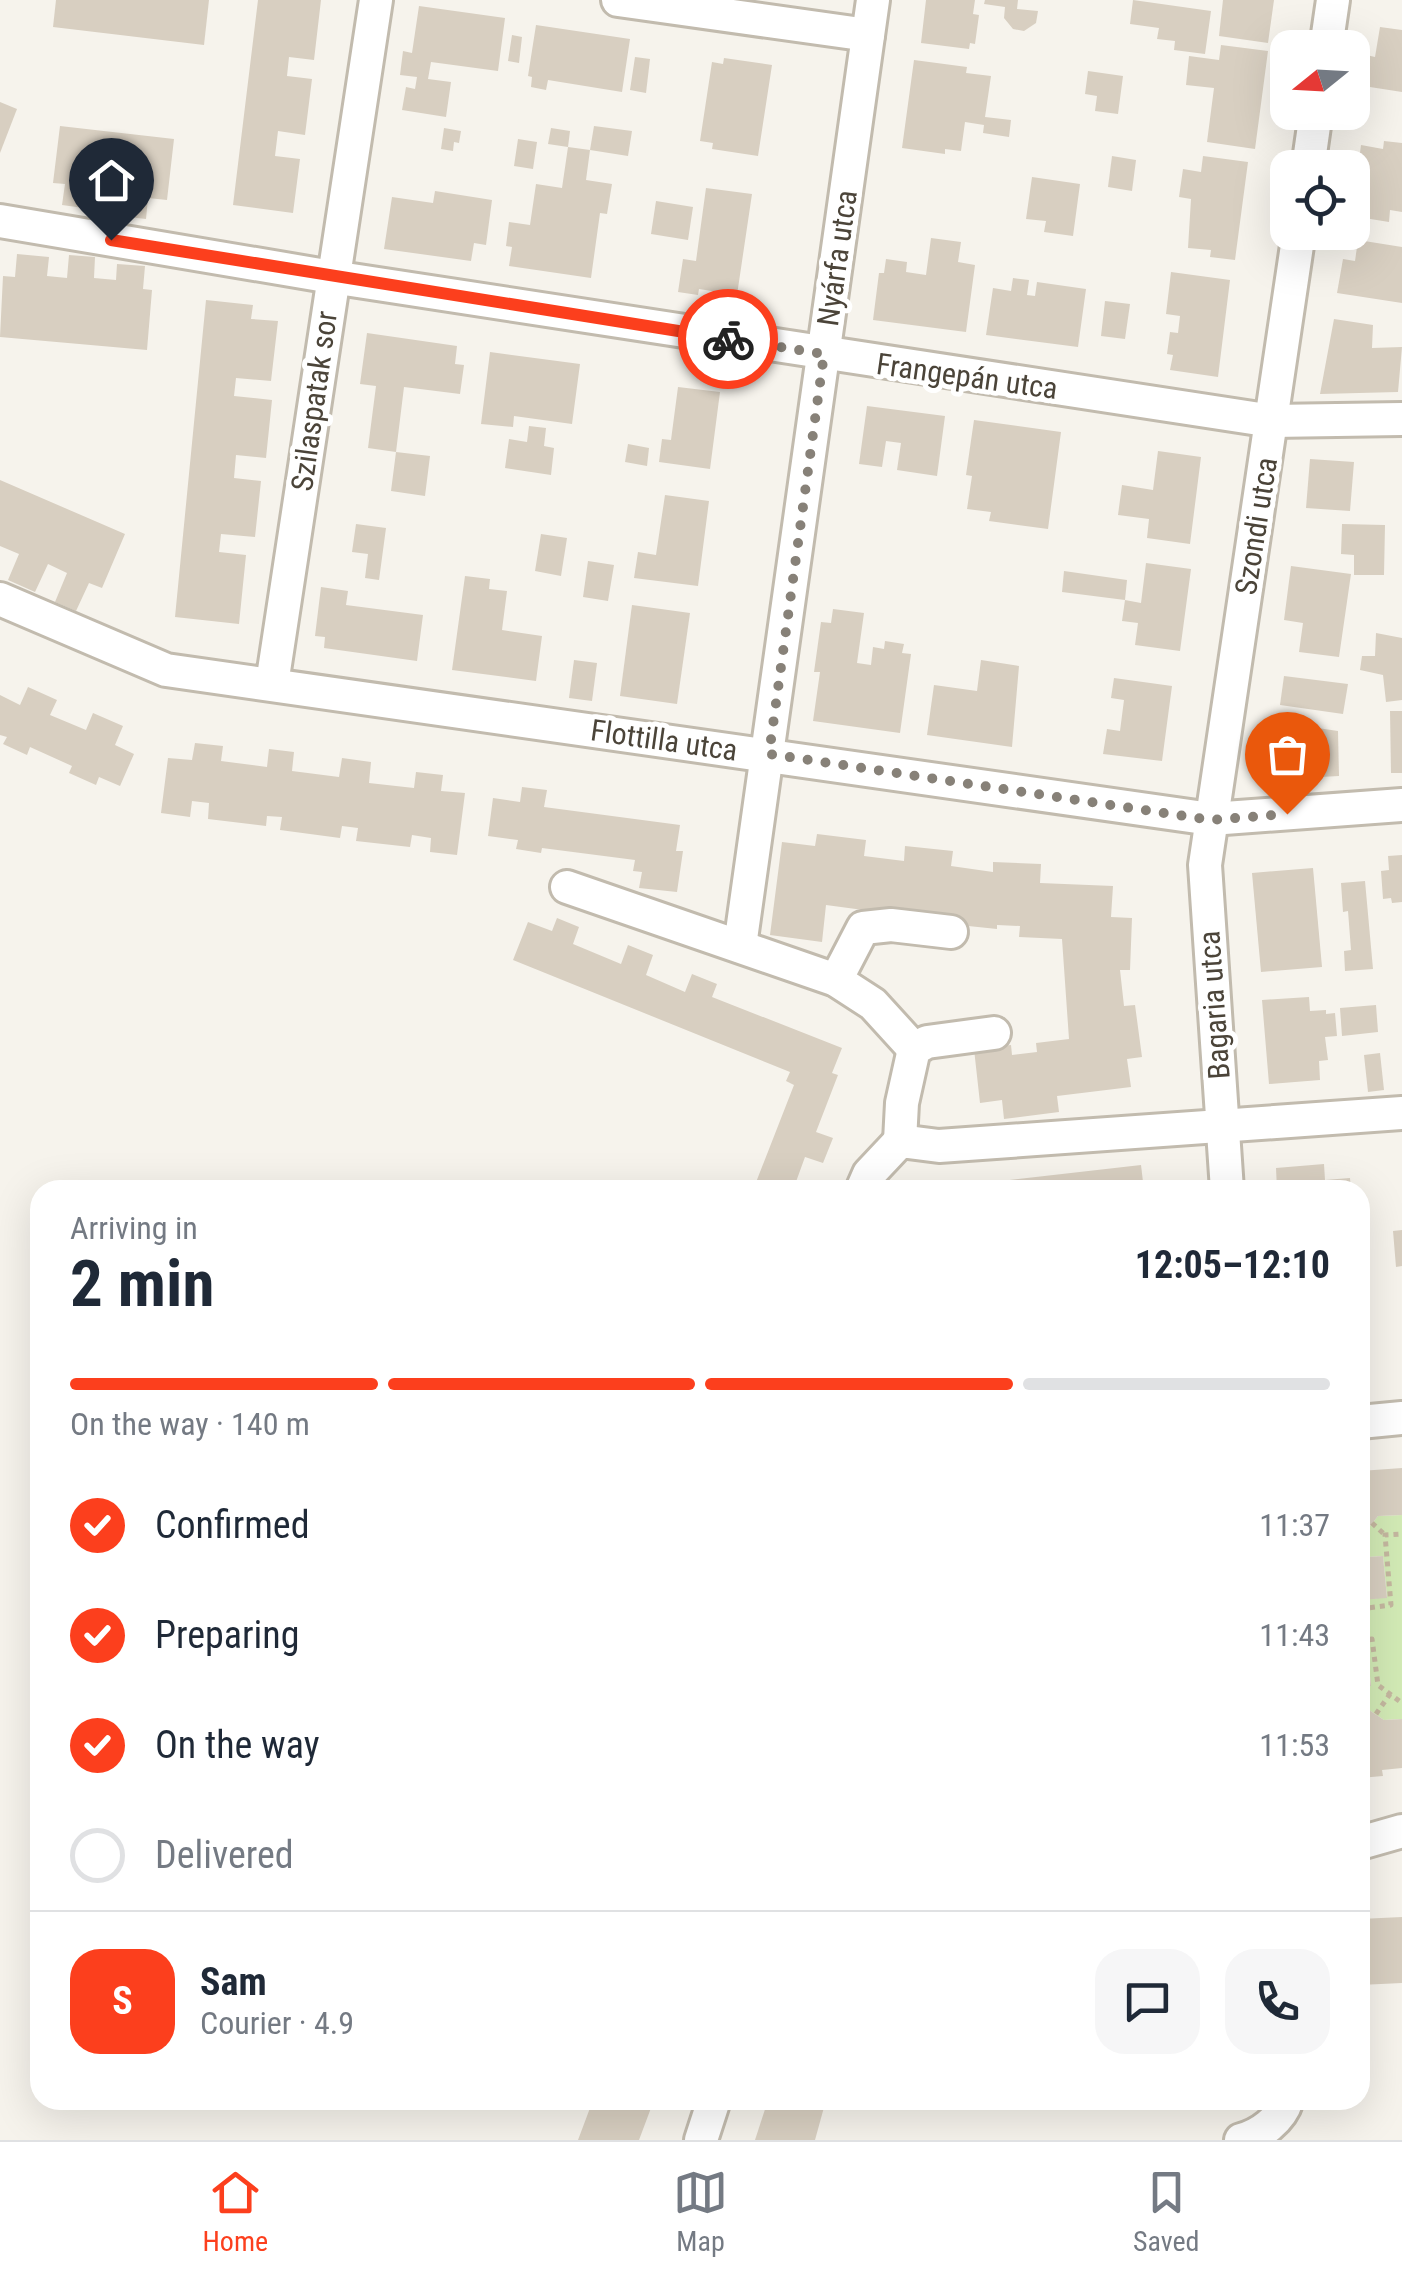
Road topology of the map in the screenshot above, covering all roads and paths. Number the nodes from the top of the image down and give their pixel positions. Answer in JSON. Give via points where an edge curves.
{"nodes":[{"id":1,"x":376,"y":0,"type":"edge"},
{"id":2,"x":618,"y":0,"type":"edge"},
{"id":3,"x":873,"y":0,"type":"edge"},
{"id":4,"x":1332,"y":0,"type":"edge"},
{"id":5,"x":1328,"y":30,"type":"edge"},
{"id":6,"x":868,"y":34,"type":"junction"},
{"id":7,"x":0,"y":221,"type":"edge"},
{"id":8,"x":1296,"y":250,"type":"edge"},
{"id":9,"x":332,"y":277,"type":"junction"},
{"id":10,"x":824,"y":354,"type":"junction"},
{"id":11,"x":1402,"y":419,"type":"edge"},
{"id":12,"x":1272,"y":421,"type":"junction"},
{"id":13,"x":0,"y":599,"type":"edge"},
{"id":14,"x":272,"y":684,"type":"junction"},
{"id":15,"x":769,"y":754,"type":"junction"},
{"id":16,"x":1402,"y":804,"type":"edge"},
{"id":17,"x":1211,"y":820,"type":"junction"},
{"id":18,"x":567,"y":888,"type":"dead end"},
{"id":19,"x":951,"y":932,"type":"dead end"},
{"id":20,"x":740,"y":946,"type":"junction"},
{"id":21,"x":836,"y":980,"type":"junction"},
{"id":22,"x":994,"y":1033,"type":"dead end"},
{"id":23,"x":914,"y":1049,"type":"junction"},
{"id":24,"x":1402,"y":1114,"type":"edge"},
{"id":25,"x":1223,"y":1128,"type":"junction"},
{"id":26,"x":900,"y":1141,"type":"junction"},
{"id":27,"x":866,"y":1180,"type":"edge"},
{"id":28,"x":1226,"y":1180,"type":"edge"},
{"id":29,"x":1402,"y":1418,"type":"edge"},
{"id":30,"x":1370,"y":1421,"type":"edge"},
{"id":31,"x":1372,"y":1523,"type":"dead end"},
{"id":32,"x":1402,"y":1534,"type":"edge"},
{"id":33,"x":1385,"y":1535,"type":"junction"},
{"id":34,"x":1370,"y":1608,"type":"edge"},
{"id":35,"x":1370,"y":1639,"type":"edge"},
{"id":36,"x":1390,"y":1694,"type":"junction"},
{"id":37,"x":1402,"y":1703,"type":"edge"},
{"id":38,"x":1376,"y":1714,"type":"dead end"},
{"id":39,"x":1402,"y":1831,"type":"edge"},
{"id":40,"x":1370,"y":1839,"type":"edge"},
{"id":41,"x":711,"y":2110,"type":"edge"},
{"id":42,"x":1284,"y":2110,"type":"edge"},
{"id":43,"x":701,"y":2140,"type":"edge"},
{"id":44,"x":1241,"y":2140,"type":"edge"}],
"edges":[{"from":1,"to":9,"type":"street","name":"Szilaspatak sor"},
{"from":2,"to":6,"type":"street"},
{"from":3,"to":6,"type":"street","name":"Nyárfa utca"},
{"from":4,"to":5,"type":"street"},
{"from":6,"to":10,"type":"street","name":"Nyárfa utca"},
{"from":7,"to":9,"type":"street","name":"Frangepán utca"},
{"from":8,"to":12,"type":"street","name":"Szondi utca"},
{"from":9,"to":10,"type":"street","name":"Frangepán utca"},
{"from":9,"to":14,"type":"street","name":"Szilaspatak sor"},
{"from":10,"to":12,"type":"street","name":"Frangepán utca"},
{"from":10,"to":15,"type":"street","name":"Nyárfa utca"},
{"from":11,"to":12,"type":"street","name":"Frangepán utca"},
{"from":12,"to":17,"type":"street","name":"Szondi utca"},
{"from":13,"to":14,"type":"street","name":"Flottilla utca","via":[[166,670]]},
{"from":14,"to":15,"type":"street","name":"Flottilla utca"},
{"from":15,"to":17,"type":"street","name":"Flottilla utca"},
{"from":15,"to":20,"type":"street","name":"Nyárfa utca"},
{"from":16,"to":17,"type":"street","name":"Flottilla utca"},
{"from":17,"to":25,"type":"street","name":"Bagaria utca","via":[[1204,866]]},
{"from":18,"to":20,"type":"street"},
{"from":19,"to":21,"type":"street","via":[[863,928]]},
{"from":20,"to":21,"type":"street"},
{"from":21,"to":23,"type":"street","via":[[873,1004]]},
{"from":22,"to":23,"type":"street"},
{"from":23,"to":26,"type":"street"},
{"from":24,"to":25,"type":"street"},
{"from":25,"to":26,"type":"street","via":[[939,1146]]},
{"from":25,"to":28,"type":"street","name":"Bagaria utca"},
{"from":26,"to":27,"type":"street"},
{"from":29,"to":30,"type":"street"},
{"from":31,"to":33,"type":"path"},
{"from":32,"to":33,"type":"path"},
{"from":33,"to":34,"type":"path","via":[[1391,1606]]},
{"from":35,"to":36,"type":"path","via":[[1378,1686]]},
{"from":36,"to":37,"type":"path"},
{"from":36,"to":38,"type":"path"},
{"from":39,"to":40,"type":"street"},
{"from":41,"to":43,"type":"street"},
{"from":42,"to":44,"type":"street"}]}
